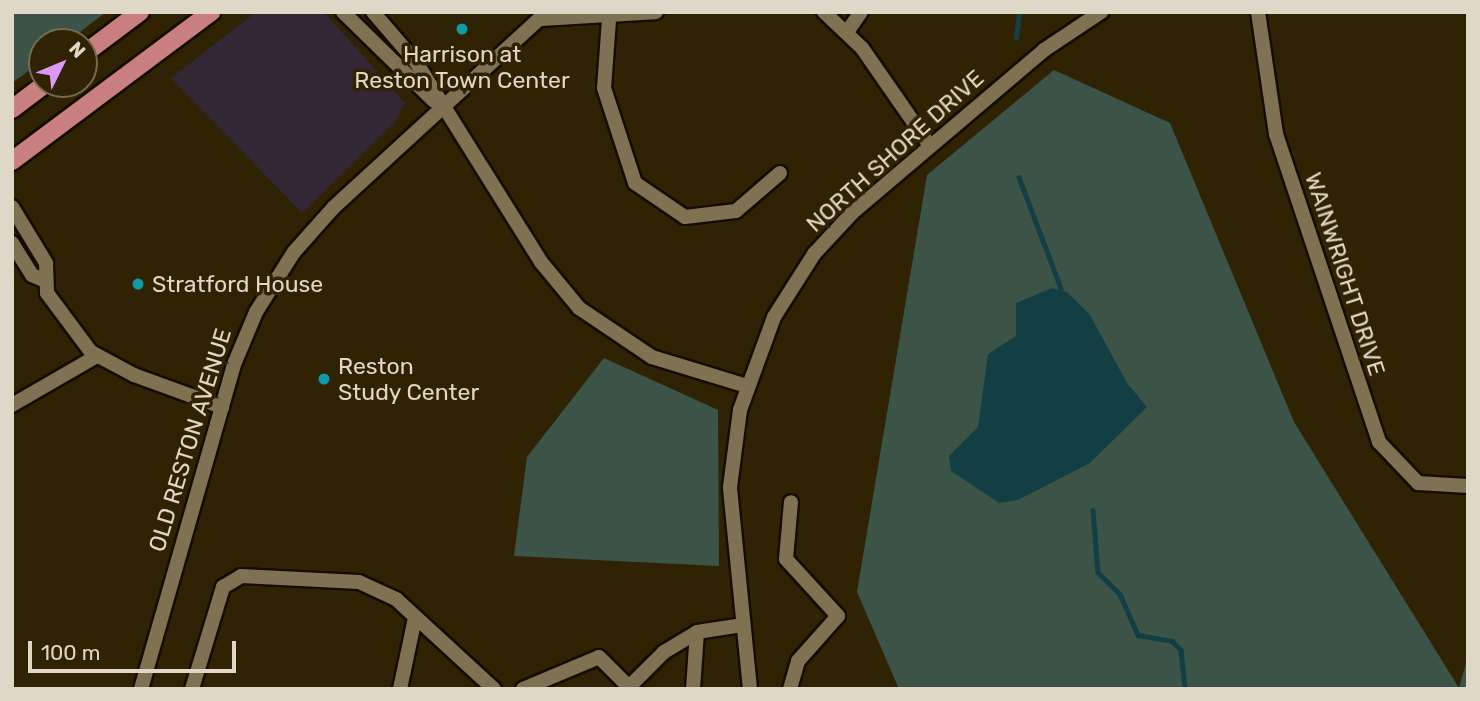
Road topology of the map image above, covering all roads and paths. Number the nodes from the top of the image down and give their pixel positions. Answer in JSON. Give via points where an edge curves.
{"nodes":[{"id":1,"x":140,"y":12,"type":"edge"},
{"id":2,"x":211,"y":12,"type":"edge"},
{"id":3,"x":343,"y":12,"type":"edge"},
{"id":4,"x":373,"y":12,"type":"edge"},
{"id":5,"x":656,"y":12,"type":"edge"},
{"id":6,"x":824,"y":12,"type":"edge"},
{"id":7,"x":861,"y":12,"type":"edge"},
{"id":8,"x":1101,"y":12,"type":"edge"},
{"id":9,"x":1258,"y":12,"type":"edge"},
{"id":10,"x":609,"y":20,"type":"junction"},
{"id":11,"x":847,"y":32,"type":"junction"},
{"id":12,"x":98,"y":44,"type":"edge"},
{"id":13,"x":28,"y":97,"type":"edge"},
{"id":14,"x":12,"y":109,"type":"edge"},
{"id":15,"x":443,"y":109,"type":"junction"},
{"id":16,"x":930,"y":146,"type":"junction"},
{"id":17,"x":12,"y":161,"type":"edge"},
{"id":18,"x":780,"y":173,"type":"dead end"},
{"id":19,"x":12,"y":207,"type":"edge"},
{"id":20,"x":12,"y":243,"type":"edge"},
{"id":21,"x":43,"y":280,"type":"junction"},
{"id":22,"x":97,"y":356,"type":"junction"},
{"id":23,"x":747,"y":386,"type":"junction"},
{"id":24,"x":12,"y":405,"type":"edge"},
{"id":25,"x":222,"y":407,"type":"junction"},
{"id":26,"x":1468,"y":486,"type":"edge"},
{"id":27,"x":791,"y":502,"type":"dead end"},
{"id":28,"x":415,"y":618,"type":"junction"},
{"id":29,"x":743,"y":625,"type":"junction"},
{"id":30,"x":697,"y":632,"type":"junction"},
{"id":31,"x":628,"y":688,"type":"edge"},
{"id":32,"x":142,"y":689,"type":"edge"},
{"id":33,"x":192,"y":689,"type":"edge"},
{"id":34,"x":400,"y":689,"type":"edge"},
{"id":35,"x":494,"y":689,"type":"edge"},
{"id":36,"x":523,"y":689,"type":"edge"},
{"id":37,"x":694,"y":689,"type":"edge"},
{"id":38,"x":750,"y":689,"type":"edge"},
{"id":39,"x":790,"y":689,"type":"edge"}],
"edges":[{"from":1,"to":12,"type":"main road"},
{"from":2,"to":17,"type":"main road"},
{"from":3,"to":15,"type":"street"},
{"from":4,"to":15,"type":"street","via":[[416,62]]},
{"from":5,"to":10,"type":"street","name":"OLD RESTON AVENUE"},
{"from":6,"to":11,"type":"street"},
{"from":7,"to":11,"type":"street"},
{"from":8,"to":16,"type":"street","name":"NORTH SHORE DRIVE"},
{"from":9,"to":26,"type":"street","name":"WAINWRIGHT DRIVE","via":[[1276,134],[1379,442],[1418,483]]},
{"from":10,"to":15,"type":"street","name":"OLD RESTON AVENUE","via":[[539,19]]},
{"from":10,"to":18,"type":"street","via":[[604,88],[635,183],[685,217],[736,211]]},
{"from":11,"to":16,"type":"street"},
{"from":13,"to":14,"type":"main road"},
{"from":15,"to":23,"type":"street","via":[[490,173],[541,262],[579,308],[652,357]]},
{"from":15,"to":25,"type":"street","name":"OLD RESTON AVENUE","via":[[294,252],[256,312]]},
{"from":16,"to":23,"type":"street","name":"NORTH SHORE DRIVE","via":[[814,254],[774,317]]},
{"from":19,"to":21,"type":"street","via":[[46,263]]},
{"from":20,"to":21,"type":"street","via":[[32,275]]},
{"from":21,"to":22,"type":"street","via":[[65,324]]},
{"from":22,"to":24,"type":"street"},
{"from":22,"to":25,"type":"street"},
{"from":23,"to":29,"type":"street","name":"NORTH SHORE DRIVE","via":[[730,487]]},
{"from":25,"to":32,"type":"street","name":"OLD RESTON AVENUE"},
{"from":27,"to":39,"type":"street","via":[[786,559],[838,616],[798,661]]},
{"from":28,"to":33,"type":"street","via":[[396,599],[359,582],[241,576],[223,587]]},
{"from":28,"to":34,"type":"street"},
{"from":28,"to":35,"type":"street"},
{"from":29,"to":30,"type":"street"},
{"from":29,"to":38,"type":"street","name":"NORTH SHORE DRIVE"},
{"from":30,"to":31,"type":"street","via":[[664,652]]},
{"from":30,"to":37,"type":"street"},
{"from":31,"to":36,"type":"street","via":[[599,657]]}]}
